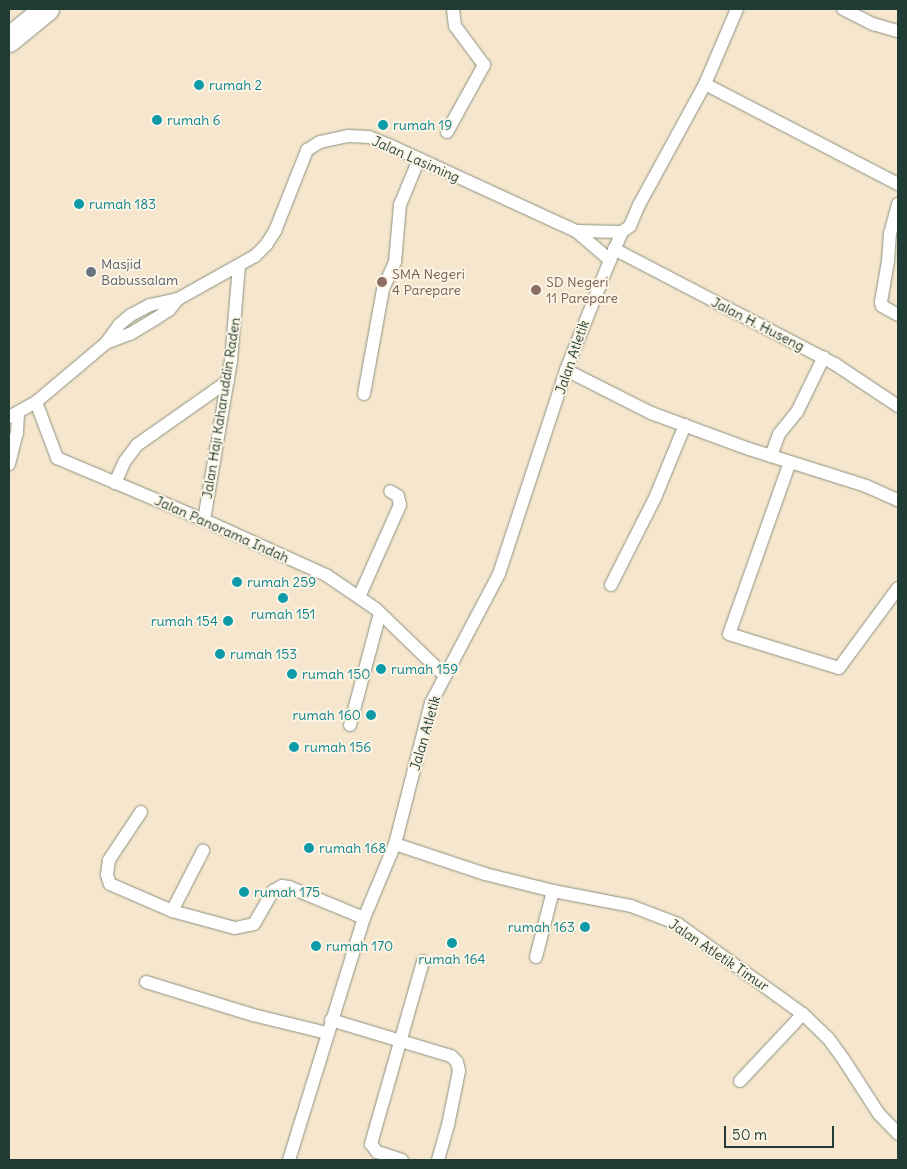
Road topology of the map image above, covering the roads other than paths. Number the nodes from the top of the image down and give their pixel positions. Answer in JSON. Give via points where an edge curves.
{"nodes":[{"id":1,"x":47,"y":9,"type":"edge"},
{"id":2,"x":453,"y":9,"type":"edge"},
{"id":3,"x":737,"y":9,"type":"edge"},
{"id":4,"x":843,"y":9,"type":"edge"},
{"id":5,"x":898,"y":32,"type":"edge"},
{"id":6,"x":9,"y":40,"type":"edge"},
{"id":7,"x":705,"y":84,"type":"junction"},
{"id":8,"x":447,"y":132,"type":"dead end"},
{"id":9,"x":418,"y":159,"type":"junction"},
{"id":10,"x":898,"y":184,"type":"edge"},
{"id":11,"x":897,"y":210,"type":"edge"},
{"id":12,"x":576,"y":231,"type":"junction"},
{"id":13,"x":622,"y":232,"type":"junction"},
{"id":14,"x":612,"y":254,"type":"junction"},
{"id":15,"x":239,"y":266,"type":"junction"},
{"id":16,"x":898,"y":315,"type":"edge"},
{"id":17,"x":824,"y":357,"type":"junction"},
{"id":18,"x":566,"y":370,"type":"junction"},
{"id":19,"x":228,"y":381,"type":"junction"},
{"id":20,"x":364,"y":394,"type":"dead end"},
{"id":21,"x":36,"y":402,"type":"junction"},
{"id":22,"x":898,"y":406,"type":"edge"},
{"id":23,"x":14,"y":415,"type":"edge"},
{"id":24,"x":685,"y":426,"type":"junction"},
{"id":25,"x":771,"y":456,"type":"junction"},
{"id":26,"x":790,"y":462,"type":"junction"},
{"id":27,"x":9,"y":464,"type":"edge"},
{"id":28,"x":115,"y":482,"type":"junction"},
{"id":29,"x":390,"y":492,"type":"dead end"},
{"id":30,"x":898,"y":500,"type":"edge"},
{"id":31,"x":204,"y":520,"type":"junction"},
{"id":32,"x":611,"y":585,"type":"dead end"},
{"id":33,"x":898,"y":588,"type":"edge"},
{"id":34,"x":359,"y":597,"type":"junction"},
{"id":35,"x":380,"y":613,"type":"junction"},
{"id":36,"x":444,"y":675,"type":"junction"},
{"id":37,"x":350,"y":725,"type":"dead end"},
{"id":38,"x":141,"y":812,"type":"dead end"},
{"id":39,"x":395,"y":844,"type":"junction"},
{"id":40,"x":203,"y":851,"type":"dead end"},
{"id":41,"x":553,"y":891,"type":"junction"},
{"id":42,"x":172,"y":910,"type":"junction"},
{"id":43,"x":364,"y":918,"type":"junction"},
{"id":44,"x":536,"y":957,"type":"dead end"},
{"id":45,"x":423,"y":960,"type":"dead end"},
{"id":46,"x":146,"y":982,"type":"dead end"},
{"id":47,"x":803,"y":1014,"type":"junction"},
{"id":48,"x":331,"y":1020,"type":"junction"},
{"id":49,"x":327,"y":1033,"type":"junction"},
{"id":50,"x":400,"y":1041,"type":"junction"},
{"id":51,"x":740,"y":1081,"type":"dead end"},
{"id":52,"x":898,"y":1134,"type":"edge"},
{"id":53,"x":289,"y":1160,"type":"edge"},
{"id":54,"x":402,"y":1160,"type":"edge"},
{"id":55,"x":438,"y":1160,"type":"edge"}],
"edges":[{"from":1,"to":6,"type":"highway"},
{"from":2,"to":8,"type":"street","via":[[455,26],[484,65]]},
{"from":3,"to":7,"type":"street"},
{"from":4,"to":5,"type":"street"},
{"from":7,"to":10,"type":"street"},
{"from":7,"to":13,"type":"street","via":[[630,226]]},
{"from":9,"to":12,"type":"street","name":"Jalan Lasiming"},
{"from":9,"to":15,"type":"street","name":"Jalan Lasiming","via":[[360,135],[334,138],[314,145],[302,159],[275,231],[266,246]]},
{"from":9,"to":20,"type":"street","via":[[400,205],[395,262],[383,289]]},
{"from":11,"to":16,"type":"street","via":[[880,302]]},
{"from":12,"to":13,"type":"street"},
{"from":12,"to":14,"type":"street","name":"Jalan H. Huseng"},
{"from":13,"to":14,"type":"street","name":"Jalan Atletik"},
{"from":14,"to":17,"type":"street","name":"Jalan H. Huseng"},
{"from":14,"to":18,"type":"street","name":"Jalan Atletik"},
{"from":15,"to":19,"type":"street","name":"Jalan Haji Kaharuddin Raden"},
{"from":15,"to":21,"type":"street","name":"Jalan Lasiming","via":[[178,299],[150,305],[132,315],[115,329],[106,343]]},
{"from":17,"to":22,"type":"street","name":"Jalan H. Huseng"},
{"from":17,"to":25,"type":"street","via":[[797,412],[779,434]]},
{"from":18,"to":24,"type":"street","via":[[650,413]]},
{"from":18,"to":36,"type":"street","name":"Jalan Atletik","via":[[499,574]]},
{"from":19,"to":28,"type":"street","via":[[137,445]]},
{"from":19,"to":31,"type":"street","name":"Jalan Haji Kaharuddin Raden"},
{"from":21,"to":23,"type":"street","name":"Jalan Lasiming"},
{"from":21,"to":28,"type":"street","name":"Jalan Panorama Indah","via":[[57,458]]},
{"from":23,"to":27,"type":"street","via":[[17,433]]},
{"from":24,"to":25,"type":"street"},
{"from":24,"to":32,"type":"street","via":[[655,498]]},
{"from":25,"to":26,"type":"street"},
{"from":26,"to":30,"type":"street","via":[[866,486]]},
{"from":26,"to":33,"type":"street","via":[[730,634],[839,668]]},
{"from":28,"to":31,"type":"street","name":"Jalan Panorama Indah"},
{"from":29,"to":34,"type":"street","via":[[398,496],[400,505]]},
{"from":31,"to":34,"type":"street","name":"Jalan Panorama Indah","via":[[326,576]]},
{"from":34,"to":35,"type":"street","name":"Jalan Panorama Indah"},
{"from":35,"to":36,"type":"street","name":"Jalan Panorama Indah"},
{"from":35,"to":37,"type":"street"},
{"from":36,"to":39,"type":"street","name":"Jalan Atletik","via":[[424,726]]},
{"from":38,"to":42,"type":"street","via":[[109,860],[108,880],[110,884]]},
{"from":39,"to":41,"type":"street","name":"Jalan Atletik Timur","via":[[485,874]]},
{"from":39,"to":43,"type":"street","name":"Jalan Atletik"},
{"from":40,"to":42,"type":"street"},
{"from":41,"to":44,"type":"street"},
{"from":41,"to":47,"type":"street","name":"Jalan Atletik Timur","via":[[631,906],[678,924]]},
{"from":42,"to":43,"type":"street","via":[[218,925],[248,926],[254,924],[273,891],[282,886]]},
{"from":43,"to":48,"type":"street","name":"Jalan Atletik"},
{"from":45,"to":50,"type":"street"},
{"from":46,"to":49,"type":"street","via":[[253,1015]]},
{"from":47,"to":51,"type":"street"},
{"from":47,"to":52,"type":"street","name":"Jalan Atletik Timur","via":[[828,1038],[879,1114]]},
{"from":48,"to":49,"type":"street","name":"Jalan Atletik"},
{"from":48,"to":50,"type":"street"},
{"from":49,"to":53,"type":"street","name":"Jalan Atletik"},
{"from":50,"to":54,"type":"street","via":[[371,1146],[377,1152]]},
{"from":50,"to":55,"type":"street","via":[[452,1056],[459,1066]]}]}
